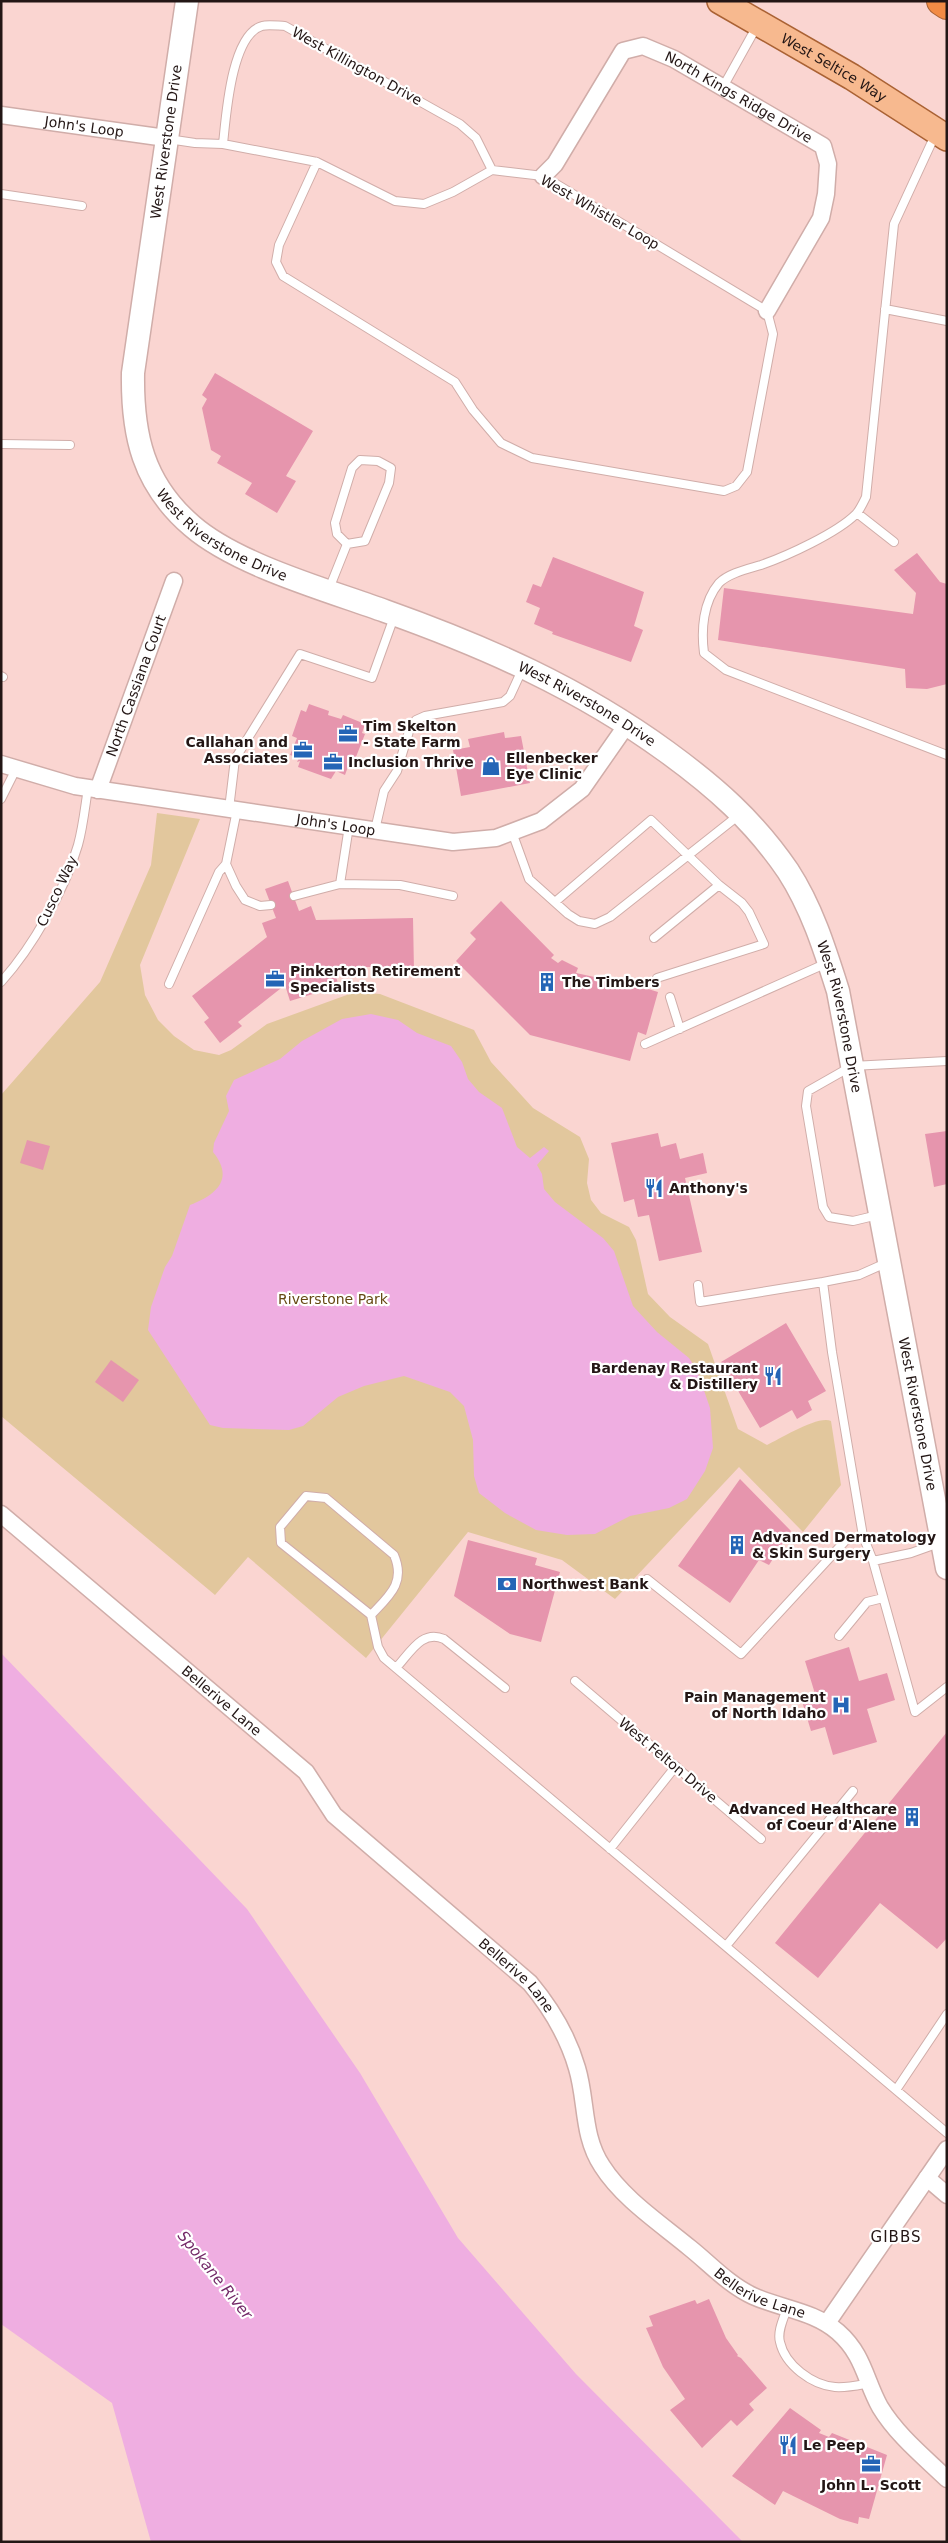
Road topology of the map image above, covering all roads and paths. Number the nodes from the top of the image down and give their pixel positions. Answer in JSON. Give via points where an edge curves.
{"nodes":[{"id":1,"x":187,"y":1,"type":"edge"},
{"id":2,"x":720,"y":1,"type":"edge"},
{"id":3,"x":940,"y":1,"type":"edge"},
{"id":4,"x":947,"y":4,"type":"edge"},
{"id":5,"x":759,"y":22,"type":"junction"},
{"id":6,"x":723,"y":87,"type":"junction"},
{"id":7,"x":1,"y":115,"type":"edge"},
{"id":8,"x":942,"y":135,"type":"edge"},
{"id":9,"x":166,"y":138,"type":"junction"},
{"id":10,"x":223,"y":144,"type":"junction"},
{"id":11,"x":317,"y":162,"type":"junction"},
{"id":12,"x":492,"y":170,"type":"junction"},
{"id":13,"x":543,"y":176,"type":"junction"},
{"id":14,"x":1,"y":194,"type":"edge"},
{"id":15,"x":82,"y":206,"type":"dead end"},
{"id":16,"x":885,"y":310,"type":"junction"},
{"id":17,"x":767,"y":311,"type":"junction"},
{"id":18,"x":947,"y":321,"type":"edge"},
{"id":19,"x":1,"y":444,"type":"edge"},
{"id":20,"x":70,"y":445,"type":"dead end"},
{"id":21,"x":857,"y":513,"type":"junction"},
{"id":22,"x":894,"y":542,"type":"dead end"},
{"id":23,"x":347,"y":544,"type":"junction"},
{"id":24,"x":174,"y":581,"type":"dead end"},
{"id":25,"x":329,"y":591,"type":"junction"},
{"id":26,"x":395,"y":614,"type":"junction"},
{"id":27,"x":524,"y":666,"type":"junction"},
{"id":28,"x":628,"y":723,"type":"junction"},
{"id":29,"x":947,"y":754,"type":"edge"},
{"id":30,"x":9,"y":767,"type":"edge"},
{"id":31,"x":93,"y":789,"type":"junction"},
{"id":32,"x":1,"y":798,"type":"edge"},
{"id":33,"x":233,"y":810,"type":"junction"},
{"id":34,"x":741,"y":814,"type":"junction"},
{"id":35,"x":349,"y":826,"type":"junction"},
{"id":36,"x":375,"y":830,"type":"junction"},
{"id":37,"x":512,"y":832,"type":"junction"},
{"id":38,"x":689,"y":855,"type":"junction"},
{"id":39,"x":226,"y":864,"type":"junction"},
{"id":40,"x":340,"y":884,"type":"junction"},
{"id":41,"x":719,"y":885,"type":"junction"},
{"id":42,"x":294,"y":896,"type":"dead end"},
{"id":43,"x":453,"y":896,"type":"dead end"},
{"id":44,"x":555,"y":902,"type":"junction"},
{"id":45,"x":271,"y":905,"type":"dead end"},
{"id":46,"x":654,"y":938,"type":"dead end"},
{"id":47,"x":828,"y":962,"type":"junction"},
{"id":48,"x":657,"y":978,"type":"dead end"},
{"id":49,"x":1,"y":982,"type":"edge"},
{"id":50,"x":169,"y":984,"type":"dead end"},
{"id":51,"x":670,"y":998,"type":"dead end"},
{"id":52,"x":680,"y":1029,"type":"junction"},
{"id":53,"x":645,"y":1044,"type":"dead end"},
{"id":54,"x":947,"y":1061,"type":"edge"},
{"id":55,"x":852,"y":1066,"type":"junction"},
{"id":56,"x":879,"y":1215,"type":"junction"},
{"id":57,"x":888,"y":1262,"type":"junction"},
{"id":58,"x":824,"y":1282,"type":"junction"},
{"id":59,"x":698,"y":1285,"type":"dead end"},
{"id":60,"x":1,"y":1514,"type":"edge"},
{"id":61,"x":863,"y":1536,"type":"junction"},
{"id":62,"x":942,"y":1542,"type":"junction"},
{"id":63,"x":873,"y":1561,"type":"junction"},
{"id":64,"x":947,"y":1568,"type":"edge"},
{"id":65,"x":647,"y":1579,"type":"dead end"},
{"id":66,"x":883,"y":1598,"type":"junction"},
{"id":67,"x":371,"y":1615,"type":"junction"},
{"id":68,"x":840,"y":1636,"type":"dead end"},
{"id":69,"x":396,"y":1668,"type":"junction"},
{"id":70,"x":575,"y":1681,"type":"dead end"},
{"id":71,"x":947,"y":1687,"type":"edge"},
{"id":72,"x":505,"y":1688,"type":"dead end"},
{"id":73,"x":676,"y":1766,"type":"junction"},
{"id":74,"x":853,"y":1791,"type":"dead end"},
{"id":75,"x":761,"y":1839,"type":"dead end"},
{"id":76,"x":610,"y":1849,"type":"junction"},
{"id":77,"x":726,"y":1946,"type":"junction"},
{"id":78,"x":947,"y":2014,"type":"edge"},
{"id":79,"x":896,"y":2090,"type":"junction"},
{"id":80,"x":947,"y":2133,"type":"edge"},
{"id":81,"x":947,"y":2149,"type":"edge"},
{"id":82,"x":927,"y":2178,"type":"junction"},
{"id":83,"x":947,"y":2195,"type":"edge"},
{"id":84,"x":787,"y":2308,"type":"junction"},
{"id":85,"x":827,"y":2323,"type":"junction"},
{"id":86,"x":870,"y":2383,"type":"junction"},
{"id":87,"x":947,"y":2479,"type":"edge"}],
"edges":[{"from":1,"to":9,"type":"street","name":"West Riverstone Drive"},
{"from":2,"to":5,"type":"main road","name":"West Seltice Way"},
{"from":3,"to":4,"type":"highway"},
{"from":5,"to":6,"type":"lane"},
{"from":5,"to":8,"type":"main road","name":"West Seltice Way"},
{"from":6,"to":13,"type":"street","name":"North Kings Ridge Drive","via":[[674,59],[643,46],[622,51],[555,164]]},
{"from":6,"to":17,"type":"street","name":"North Kings Ridge Drive","via":[[822,146],[828,164],[821,218]]},
{"from":7,"to":9,"type":"street","name":"John's Loop"},
{"from":8,"to":16,"type":"lane","via":[[894,224]]},
{"from":9,"to":10,"type":"lane"},
{"from":9,"to":25,"type":"street","name":"West Riverstone Drive","via":[[133,373],[135,428],[141,454],[153,480],[170,504],[218,545]]},
{"from":10,"to":11,"type":"lane"},
{"from":10,"to":12,"type":"lane","name":"West Killington Drive","via":[[233,70],[242,47],[262,26],[285,26],[460,124],[476,138]]},
{"from":11,"to":12,"type":"lane","via":[[395,201],[424,204]]},
{"from":11,"to":17,"type":"lane","via":[[279,245],[276,262],[283,276],[455,382],[500,443],[532,458],[724,492],[736,486],[747,472],[773,334]]},
{"from":12,"to":13,"type":"lane","name":"West Whistler Loop"},
{"from":13,"to":17,"type":"lane","name":"West Whistler Loop"},
{"from":14,"to":15,"type":"lane"},
{"from":16,"to":18,"type":"lane"},
{"from":16,"to":21,"type":"lane","via":[[866,497]]},
{"from":19,"to":20,"type":"lane"},
{"from":21,"to":22,"type":"lane"},
{"from":21,"to":29,"type":"lane","via":[[789,555],[734,574],[720,583],[704,618],[704,653],[726,670]]},
{"from":23,"to":23,"type":"lane","via":[[365,541],[389,483],[391,468],[378,460],[360,460],[352,468],[335,523],[336,534]]},
{"from":23,"to":25,"type":"lane"},
{"from":24,"to":31,"type":"street","name":"North Cassiana Court"},
{"from":25,"to":26,"type":"street","name":"West Riverstone Drive"},
{"from":26,"to":27,"type":"street","name":"West Riverstone Drive"},
{"from":26,"to":33,"type":"lane","via":[[372,678],[300,654],[235,759]]},
{"from":27,"to":28,"type":"street","name":"West Riverstone Drive"},
{"from":27,"to":36,"type":"lane","via":[[510,696],[503,702],[416,720],[410,728],[397,771],[384,791]]},
{"from":28,"to":34,"type":"street","name":"West Riverstone Drive","via":[[711,784]]},
{"from":28,"to":37,"type":"street","name":"John's Loop","via":[[582,789],[541,822]]},
{"from":30,"to":31,"type":"street","name":"John's Loop"},
{"from":30,"to":32,"type":"lane"},
{"from":31,"to":33,"type":"street","name":"John's Loop"},
{"from":31,"to":49,"type":"lane","name":"Cusco Way","via":[[81,834],[53,902],[20,961]]},
{"from":33,"to":35,"type":"street","name":"John's Loop"},
{"from":33,"to":39,"type":"lane"},
{"from":34,"to":38,"type":"lane"},
{"from":34,"to":47,"type":"street","name":"West Riverstone Drive","via":[[789,872],[818,928]]},
{"from":35,"to":36,"type":"street","name":"John's Loop"},
{"from":35,"to":40,"type":"lane"},
{"from":36,"to":37,"type":"street","name":"John's Loop","via":[[453,842],[496,838]]},
{"from":37,"to":44,"type":"lane","via":[[529,879]]},
{"from":38,"to":41,"type":"lane"},
{"from":38,"to":44,"type":"lane","via":[[610,917],[594,924],[579,921]]},
{"from":38,"to":44,"type":"lane","via":[[651,820]]},
{"from":39,"to":45,"type":"lane","via":[[245,900],[260,906]]},
{"from":39,"to":50,"type":"lane","via":[[219,872]]},
{"from":40,"to":42,"type":"lane"},
{"from":40,"to":43,"type":"lane","via":[[400,885]]},
{"from":41,"to":46,"type":"lane"},
{"from":41,"to":48,"type":"lane","via":[[749,912],[764,944]]},
{"from":47,"to":52,"type":"lane"},
{"from":47,"to":55,"type":"street","name":"West Riverstone Drive","via":[[838,991]]},
{"from":51,"to":52,"type":"lane"},
{"from":52,"to":53,"type":"lane"},
{"from":54,"to":55,"type":"lane"},
{"from":55,"to":56,"type":"street","name":"West Riverstone Drive"},
{"from":55,"to":56,"type":"lane","via":[[808,1090],[806,1106],[823,1207],[829,1217],[853,1221]]},
{"from":56,"to":57,"type":"street","name":"West Riverstone Drive"},
{"from":57,"to":58,"type":"lane","via":[[859,1275]]},
{"from":57,"to":62,"type":"street","name":"West Riverstone Drive"},
{"from":58,"to":59,"type":"lane","via":[[700,1302]]},
{"from":58,"to":61,"type":"lane","via":[[832,1352]]},
{"from":60,"to":84,"type":"street","name":"Bellerive Lane","via":[[306,1772],[334,1816],[530,1983],[568,2044],[577,2068],[591,2143],[621,2190],[732,2284]]},
{"from":61,"to":63,"type":"lane"},
{"from":61,"to":65,"type":"lane","via":[[846,1540],[741,1654]]},
{"from":62,"to":63,"type":"lane"},
{"from":62,"to":64,"type":"street","name":"West Riverstone Drive"},
{"from":63,"to":66,"type":"lane"},
{"from":66,"to":68,"type":"lane","via":[[867,1602]]},
{"from":66,"to":71,"type":"lane","via":[[915,1712]]},
{"from":67,"to":67,"type":"lane","via":[[397,1584],[398,1566],[394,1555],[326,1498],[306,1496],[280,1527],[281,1542]]},
{"from":67,"to":69,"type":"lane","via":[[378,1646],[384,1658]]},
{"from":69,"to":72,"type":"lane","via":[[424,1637],[434,1634]]},
{"from":69,"to":76,"type":"lane"},
{"from":70,"to":73,"type":"lane","name":"West Felton Drive"},
{"from":73,"to":75,"type":"lane","name":"West Felton Drive"},
{"from":73,"to":76,"type":"lane"},
{"from":74,"to":77,"type":"lane"},
{"from":76,"to":77,"type":"lane"},
{"from":77,"to":79,"type":"lane"},
{"from":78,"to":79,"type":"lane"},
{"from":79,"to":80,"type":"lane"},
{"from":81,"to":82,"type":"street"},
{"from":82,"to":83,"type":"street"},
{"from":82,"to":85,"type":"street"},
{"from":84,"to":85,"type":"street","name":"Bellerive Lane"},
{"from":84,"to":86,"type":"lane","via":[[780,2342],[786,2358],[799,2371],[816,2382],[834,2387]]},
{"from":85,"to":86,"type":"street","name":"Bellerive Lane","via":[[858,2353]]},
{"from":86,"to":87,"type":"street","name":"Bellerive Lane","via":[[889,2420]]}]}
